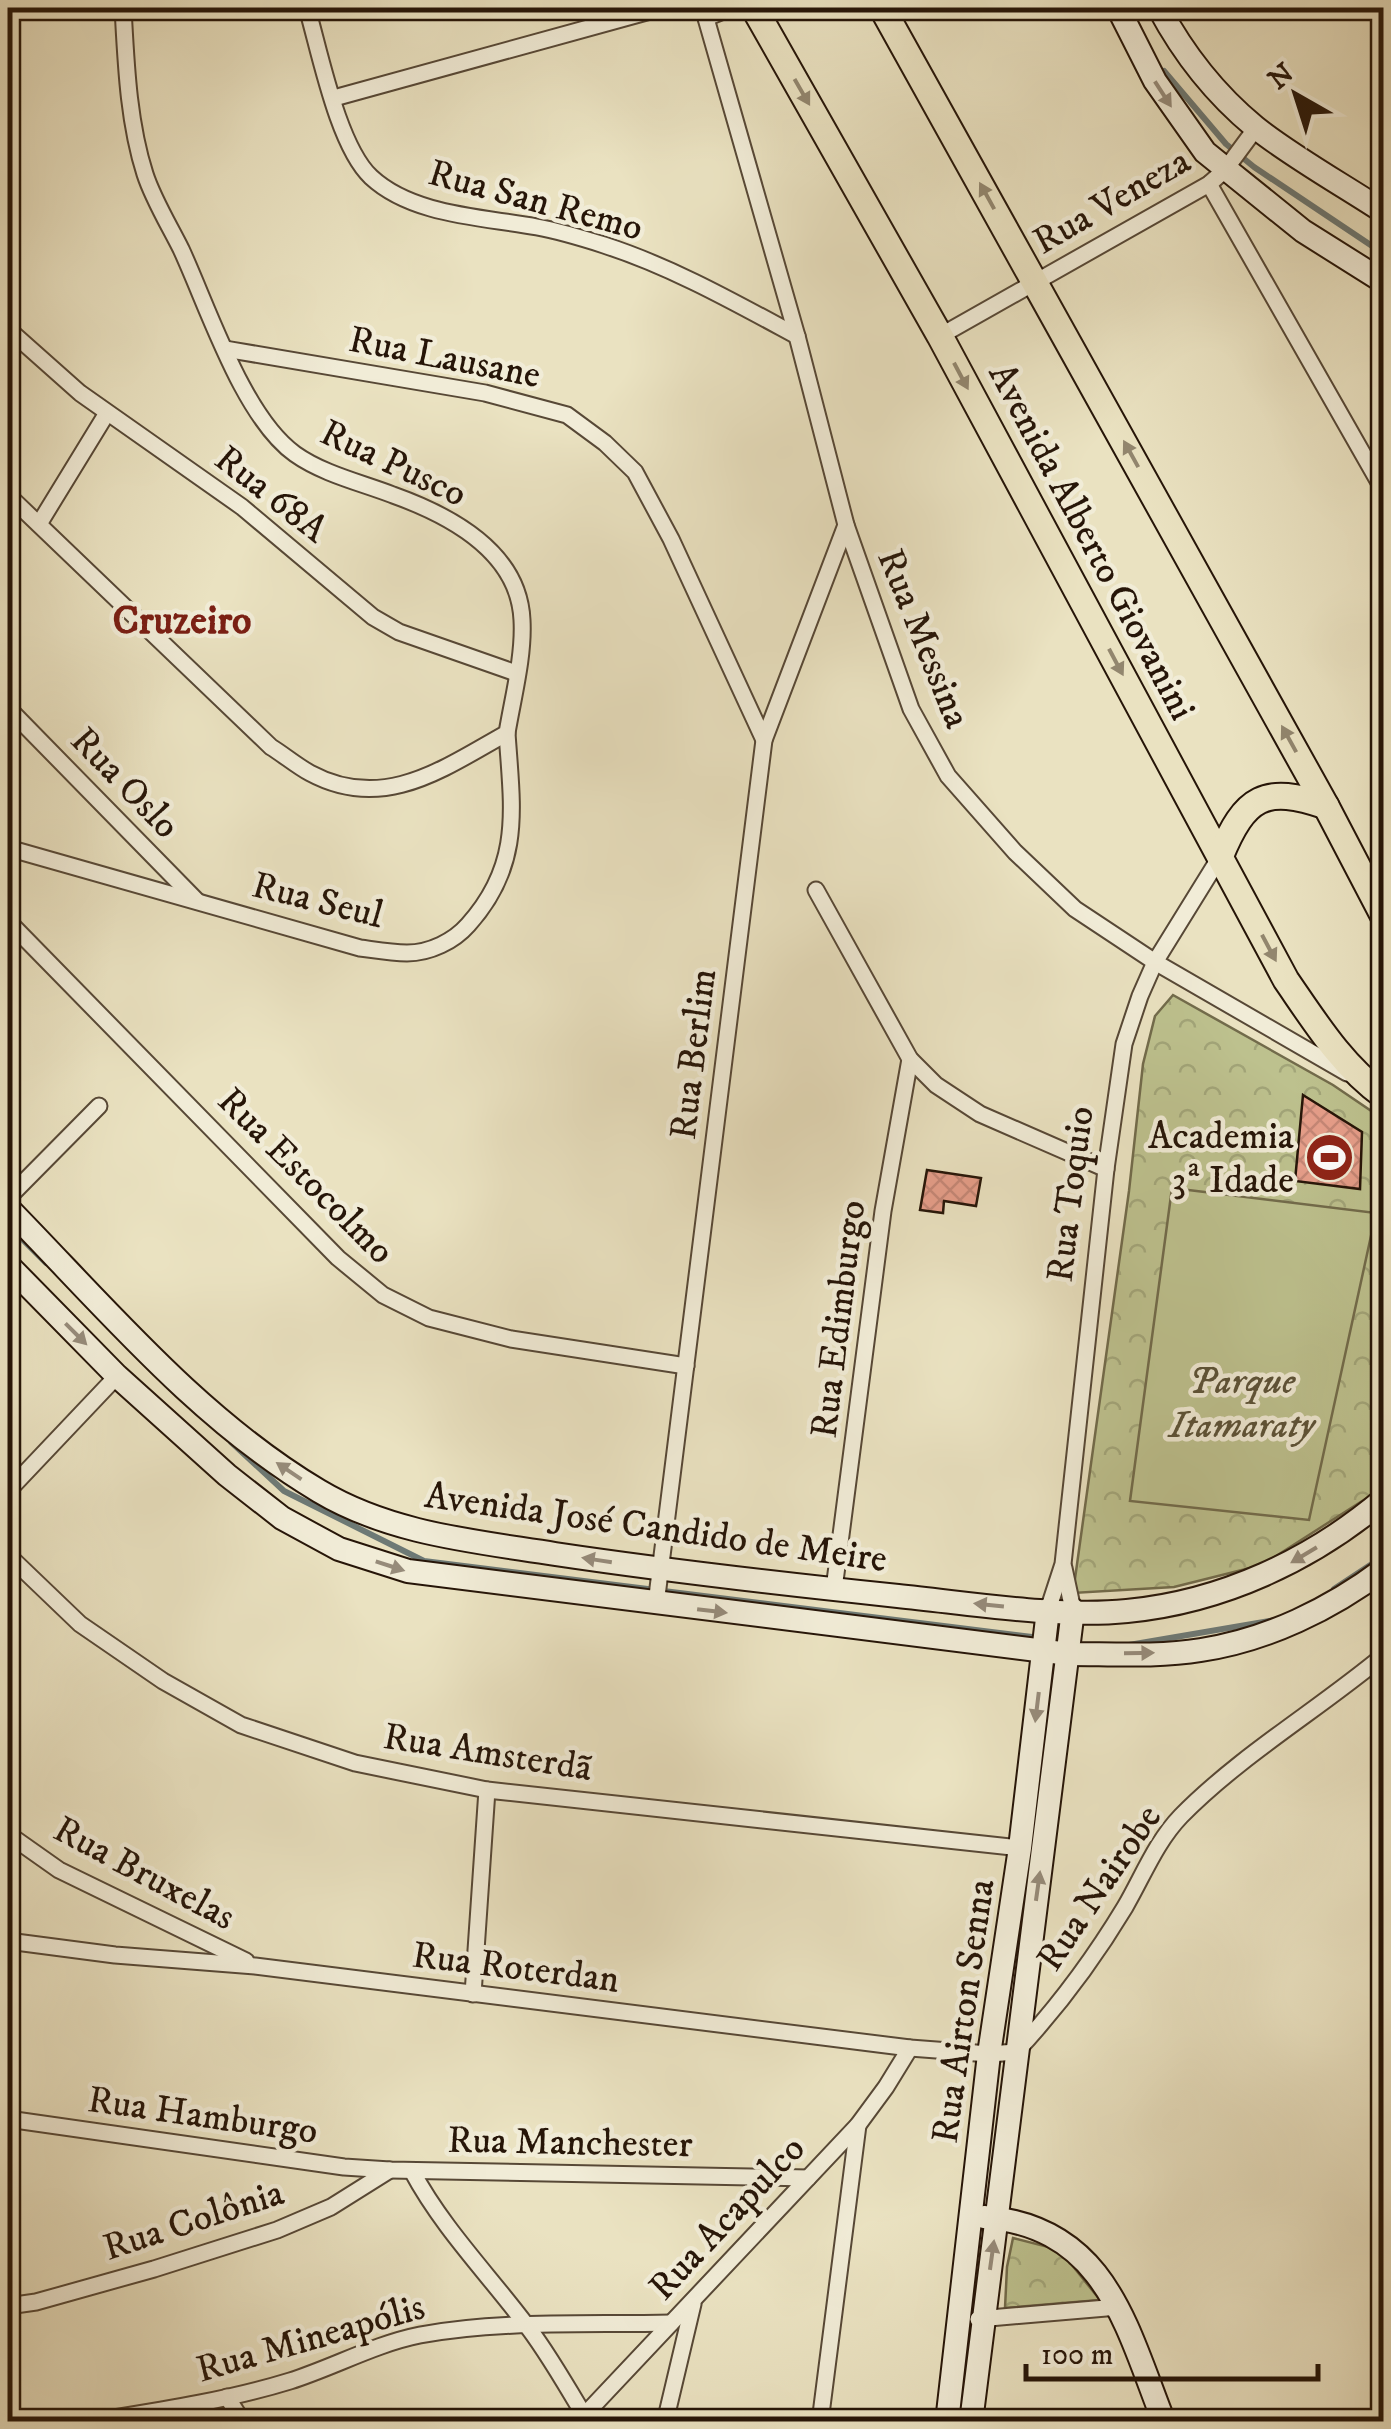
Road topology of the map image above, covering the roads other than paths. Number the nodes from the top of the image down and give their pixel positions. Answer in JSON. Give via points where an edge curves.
{"nodes":[{"id":1,"x":124,"y":8,"type":"edge"},
{"id":2,"x":308,"y":8,"type":"edge"},
{"id":3,"x":661,"y":8,"type":"edge"},
{"id":4,"x":730,"y":8,"type":"edge"},
{"id":5,"x":754,"y":8,"type":"edge"},
{"id":6,"x":882,"y":8,"type":"edge"},
{"id":7,"x":1118,"y":8,"type":"edge"},
{"id":8,"x":1159,"y":8,"type":"edge"},
{"id":9,"x":704,"y":13,"type":"edge"},
{"id":10,"x":334,"y":98,"type":"junction"},
{"id":11,"x":1234,"y":157,"type":"junction"},
{"id":12,"x":1384,"y":212,"type":"edge"},
{"id":13,"x":1034,"y":281,"type":"junction"},
{"id":14,"x":1384,"y":282,"type":"edge"},
{"id":15,"x":8,"y":330,"type":"edge"},
{"id":16,"x":797,"y":336,"type":"junction"},
{"id":17,"x":940,"y":336,"type":"junction"},
{"id":18,"x":225,"y":349,"type":"junction"},
{"id":19,"x":107,"y":413,"type":"junction"},
{"id":20,"x":1384,"y":491,"type":"edge"},
{"id":21,"x":8,"y":496,"type":"edge"},
{"id":22,"x":39,"y":524,"type":"junction"},
{"id":23,"x":846,"y":525,"type":"junction"},
{"id":24,"x":516,"y":673,"type":"junction"},
{"id":25,"x":8,"y":708,"type":"edge"},
{"id":26,"x":507,"y":733,"type":"junction"},
{"id":27,"x":764,"y":740,"type":"junction"},
{"id":28,"x":1326,"y":806,"type":"junction"},
{"id":29,"x":8,"y":848,"type":"edge"},
{"id":30,"x":1220,"y":857,"type":"junction"},
{"id":31,"x":816,"y":890,"type":"dead end"},
{"id":32,"x":198,"y":902,"type":"junction"},
{"id":33,"x":1384,"y":918,"type":"edge"},
{"id":34,"x":8,"y":920,"type":"edge"},
{"id":35,"x":1155,"y":962,"type":"junction"},
{"id":36,"x":910,"y":1059,"type":"junction"},
{"id":37,"x":1375,"y":1090,"type":"edge"},
{"id":38,"x":99,"y":1106,"type":"dead end"},
{"id":39,"x":1106,"y":1169,"type":"junction"},
{"id":40,"x":8,"y":1198,"type":"edge"},
{"id":41,"x":8,"y":1208,"type":"edge"},
{"id":42,"x":8,"y":1265,"type":"edge"},
{"id":43,"x":686,"y":1366,"type":"junction"},
{"id":44,"x":117,"y":1376,"type":"junction"},
{"id":45,"x":8,"y":1491,"type":"edge"},
{"id":46,"x":1384,"y":1499,"type":"edge"},
{"id":47,"x":8,"y":1554,"type":"edge"},
{"id":48,"x":1063,"y":1564,"type":"junction"},
{"id":49,"x":1384,"y":1568,"type":"edge"},
{"id":50,"x":658,"y":1586,"type":"junction"},
{"id":51,"x":834,"y":1590,"type":"junction"},
{"id":52,"x":1048,"y":1610,"type":"junction"},
{"id":53,"x":1073,"y":1610,"type":"junction"},
{"id":54,"x":1043,"y":1654,"type":"junction"},
{"id":55,"x":1069,"y":1654,"type":"junction"},
{"id":56,"x":1384,"y":1655,"type":"edge"},
{"id":57,"x":487,"y":1790,"type":"junction"},
{"id":58,"x":8,"y":1834,"type":"edge"},
{"id":59,"x":1020,"y":1848,"type":"junction"},
{"id":60,"x":8,"y":1941,"type":"edge"},
{"id":61,"x":254,"y":1966,"type":"junction"},
{"id":62,"x":473,"y":1994,"type":"junction"},
{"id":63,"x":910,"y":2048,"type":"junction"},
{"id":64,"x":1016,"y":2052,"type":"junction"},
{"id":65,"x":989,"y":2054,"type":"junction"},
{"id":66,"x":8,"y":2120,"type":"edge"},
{"id":67,"x":858,"y":2124,"type":"junction"},
{"id":68,"x":390,"y":2170,"type":"junction"},
{"id":69,"x":412,"y":2171,"type":"junction"},
{"id":70,"x":808,"y":2178,"type":"junction"},
{"id":71,"x":970,"y":2216,"type":"junction"},
{"id":72,"x":998,"y":2218,"type":"junction"},
{"id":73,"x":694,"y":2301,"type":"junction"},
{"id":74,"x":8,"y":2306,"type":"edge"},
{"id":75,"x":1118,"y":2306,"type":"junction"},
{"id":76,"x":972,"y":2319,"type":"junction"},
{"id":77,"x":670,"y":2323,"type":"junction"},
{"id":78,"x":527,"y":2326,"type":"junction"},
{"id":79,"x":227,"y":2398,"type":"junction"},
{"id":80,"x":581,"y":2418,"type":"edge"},
{"id":81,"x":89,"y":2422,"type":"edge"},
{"id":82,"x":243,"y":2422,"type":"edge"},
{"id":83,"x":666,"y":2422,"type":"edge"},
{"id":84,"x":820,"y":2422,"type":"edge"},
{"id":85,"x":947,"y":2422,"type":"edge"},
{"id":86,"x":971,"y":2422,"type":"edge"},
{"id":87,"x":1164,"y":2422,"type":"edge"}],
"edges":[{"from":1,"to":18,"type":"street","name":"Rua Pusco","via":[[145,176]]},
{"from":2,"to":10,"type":"street","name":"Rua San Remo"},
{"from":3,"to":10,"type":"street"},
{"from":4,"to":9,"type":"street","name":"Rua Messina"},
{"from":5,"to":17,"type":"main road","name":"Avenida Alberto Giovanini","one_way":true},
{"from":13,"to":6,"type":"main road","name":"Avenida Alberto Giovanini","one_way":true},
{"from":7,"to":11,"type":"street","one_way":true,"via":[[1190,134]]},
{"from":8,"to":11,"type":"street","via":[[1210,85]]},
{"from":9,"to":16,"type":"street","name":"Rua Messina"},
{"from":10,"to":16,"type":"street","name":"Rua San Remo","via":[[350,149],[394,195],[644,259]]},
{"from":11,"to":12,"type":"street"},
{"from":11,"to":13,"type":"street","name":"Rua Veneza"},
{"from":11,"to":14,"type":"street","via":[[1303,231]]},
{"from":11,"to":20,"type":"street"},
{"from":13,"to":17,"type":"street","name":"Rua Veneza"},
{"from":28,"to":13,"type":"main road","name":"Avenida Alberto Giovanini","one_way":true},
{"from":15,"to":19,"type":"street","name":"Rua 68A"},
{"from":16,"to":23,"type":"street","name":"Rua Messina"},
{"from":17,"to":30,"type":"main road","name":"Avenida Alberto Giovanini","one_way":true},
{"from":18,"to":24,"type":"street","name":"Rua Pusco","via":[[268,427],[295,454],[463,527],[493,553],[514,584],[522,619]]},
{"from":18,"to":27,"type":"street","name":"Rua Lausane","via":[[485,394],[567,415],[635,472]]},
{"from":19,"to":22,"type":"street"},
{"from":19,"to":24,"type":"street","name":"Rua 68A","via":[[242,507],[374,618]]},
{"from":21,"to":22,"type":"street"},
{"from":22,"to":26,"type":"street","via":[[271,747],[312,774],[345,787],[382,789],[422,780]]},
{"from":23,"to":27,"type":"street","name":"Rua Berlim"},
{"from":23,"to":35,"type":"street","name":"Rua Messina","via":[[911,710],[948,776],[1075,910]]},
{"from":24,"to":26,"type":"street","name":"Rua Pusco"},
{"from":25,"to":32,"type":"street","name":"Rua Oslo"},
{"from":26,"to":32,"type":"street","name":"Rua Seul","via":[[513,817],[504,869],[490,900],[454,940],[410,953],[360,948]]},
{"from":27,"to":43,"type":"street","name":"Rua Berlim"},
{"from":28,"to":30,"type":"main road","via":[[1274,794],[1253,804],[1233,825]]},
{"from":28,"to":33,"type":"main road","name":"Avenida Alberto Giovanini"},
{"from":29,"to":32,"type":"street","name":"Rua Seul"},
{"from":30,"to":35,"type":"street","name":"Rua Toquio"},
{"from":30,"to":37,"type":"main road","name":"Avenida Alberto Giovanini","one_way":true,"via":[[1286,980],[1327,1040]]},
{"from":31,"to":36,"type":"street"},
{"from":34,"to":43,"type":"street","name":"Rua Estocolmo","via":[[338,1258],[383,1294],[429,1318],[511,1339]]},
{"from":35,"to":37,"type":"street","name":"Rua Messina"},
{"from":35,"to":39,"type":"street","name":"Rua Toquio","via":[[1124,1044]]},
{"from":36,"to":39,"type":"street","via":[[936,1086],[980,1114]]},
{"from":36,"to":51,"type":"street","name":"Rua Edimburgo","via":[[883,1211]]},
{"from":38,"to":40,"type":"street"},
{"from":39,"to":48,"type":"street","name":"Rua Toquio"},
{"from":50,"to":41,"type":"street","name":"Avenida José Candido de Meire","one_way":true,"via":[[382,1522],[320,1492],[212,1414]]},
{"from":42,"to":44,"type":"street","name":"Avenida José Candido de Meire","one_way":true},
{"from":43,"to":50,"type":"street","name":"Rua Berlim"},
{"from":44,"to":45,"type":"street"},
{"from":44,"to":50,"type":"street","name":"Avenida José Candido de Meire","one_way":true,"via":[[282,1518],[339,1549],[408,1571]]},
{"from":46,"to":53,"type":"street","name":"Avenida José Candido de Meire","one_way":true,"via":[[1288,1564],[1236,1586],[1126,1611]]},
{"from":47,"to":57,"type":"street","name":"Rua Amsterdã","via":[[80,1624],[162,1682],[241,1724],[355,1762]]},
{"from":48,"to":52,"type":"street","name":"Rua Toquio"},
{"from":48,"to":53,"type":"street","name":"Rua Toquio"},
{"from":55,"to":49,"type":"street","name":"Avenida José Candido de Meire","one_way":true,"via":[[1186,1652],[1249,1638],[1299,1621]]},
{"from":50,"to":51,"type":"street","name":"Avenida José Candido de Meire"},
{"from":50,"to":54,"type":"street","name":"Avenida José Candido de Meire","one_way":true},
{"from":52,"to":51,"type":"street","name":"Avenida José Candido de Meire","one_way":true},
{"from":52,"to":53,"type":"street","name":"Avenida José Candido de Meire"},
{"from":52,"to":54,"type":"street","name":"Rua Airton Senna"},
{"from":53,"to":55,"type":"street","name":"Rua Toquio"},
{"from":54,"to":55,"type":"street","name":"Avenida José Candido de Meire"},
{"from":54,"to":59,"type":"street","name":"Rua Airton Senna","one_way":true},
{"from":64,"to":55,"type":"street","name":"Rua Toquio","one_way":true},
{"from":56,"to":64,"type":"street","name":"Rua Nairobe","via":[[1181,1817],[1082,1975]]},
{"from":57,"to":59,"type":"street","name":"Rua Amsterdã"},
{"from":57,"to":62,"type":"street"},
{"from":58,"to":61,"type":"street","name":"Rua Bruxelas","via":[[59,1870]]},
{"from":59,"to":65,"type":"street","name":"Rua Airton Senna"},
{"from":60,"to":61,"type":"street","name":"Rua Roterdan"},
{"from":61,"to":62,"type":"street","name":"Rua Roterdan"},
{"from":62,"to":63,"type":"street","name":"Rua Roterdan"},
{"from":63,"to":65,"type":"street","name":"Rua Roterdan"},
{"from":63,"to":67,"type":"street","name":"Rua Acapulco"},
{"from":64,"to":65,"type":"street","name":"Rua Roterdan"},
{"from":64,"to":72,"type":"street","name":"Rua Airton Senna"},
{"from":65,"to":71,"type":"street","name":"Rua Airton Senna"},
{"from":66,"to":68,"type":"street","name":"Rua Hamburgo"},
{"from":67,"to":70,"type":"street","name":"Rua Acapulco"},
{"from":67,"to":84,"type":"street"},
{"from":68,"to":69,"type":"street","name":"Rua Manchester"},
{"from":68,"to":74,"type":"street","name":"Rua Colônia","via":[[277,2230]]},
{"from":69,"to":70,"type":"street","name":"Rua Manchester"},
{"from":69,"to":78,"type":"street","via":[[452,2234]]},
{"from":70,"to":73,"type":"street","name":"Rua Acapulco"},
{"from":71,"to":72,"type":"street"},
{"from":71,"to":76,"type":"street","name":"Rua Airton Senna"},
{"from":72,"to":75,"type":"street","via":[[1060,2241],[1088,2262]]},
{"from":76,"to":72,"type":"street","name":"Rua Airton Senna","one_way":true},
{"from":73,"to":77,"type":"street","name":"Rua Acapulco"},
{"from":73,"to":83,"type":"street"},
{"from":75,"to":76,"type":"street"},
{"from":75,"to":87,"type":"street"},
{"from":76,"to":85,"type":"street","name":"Rua Airton Senna"},
{"from":76,"to":86,"type":"street","name":"Rua Airton Senna"},
{"from":77,"to":78,"type":"street","name":"Rua Mineapólis"},
{"from":77,"to":80,"type":"street","name":"Rua Acapulco"},
{"from":78,"to":79,"type":"street","name":"Rua Mineapólis","via":[[420,2335]]},
{"from":78,"to":80,"type":"street"},
{"from":79,"to":81,"type":"street","name":"Rua Mineapólis"},
{"from":79,"to":82,"type":"street"}]}
